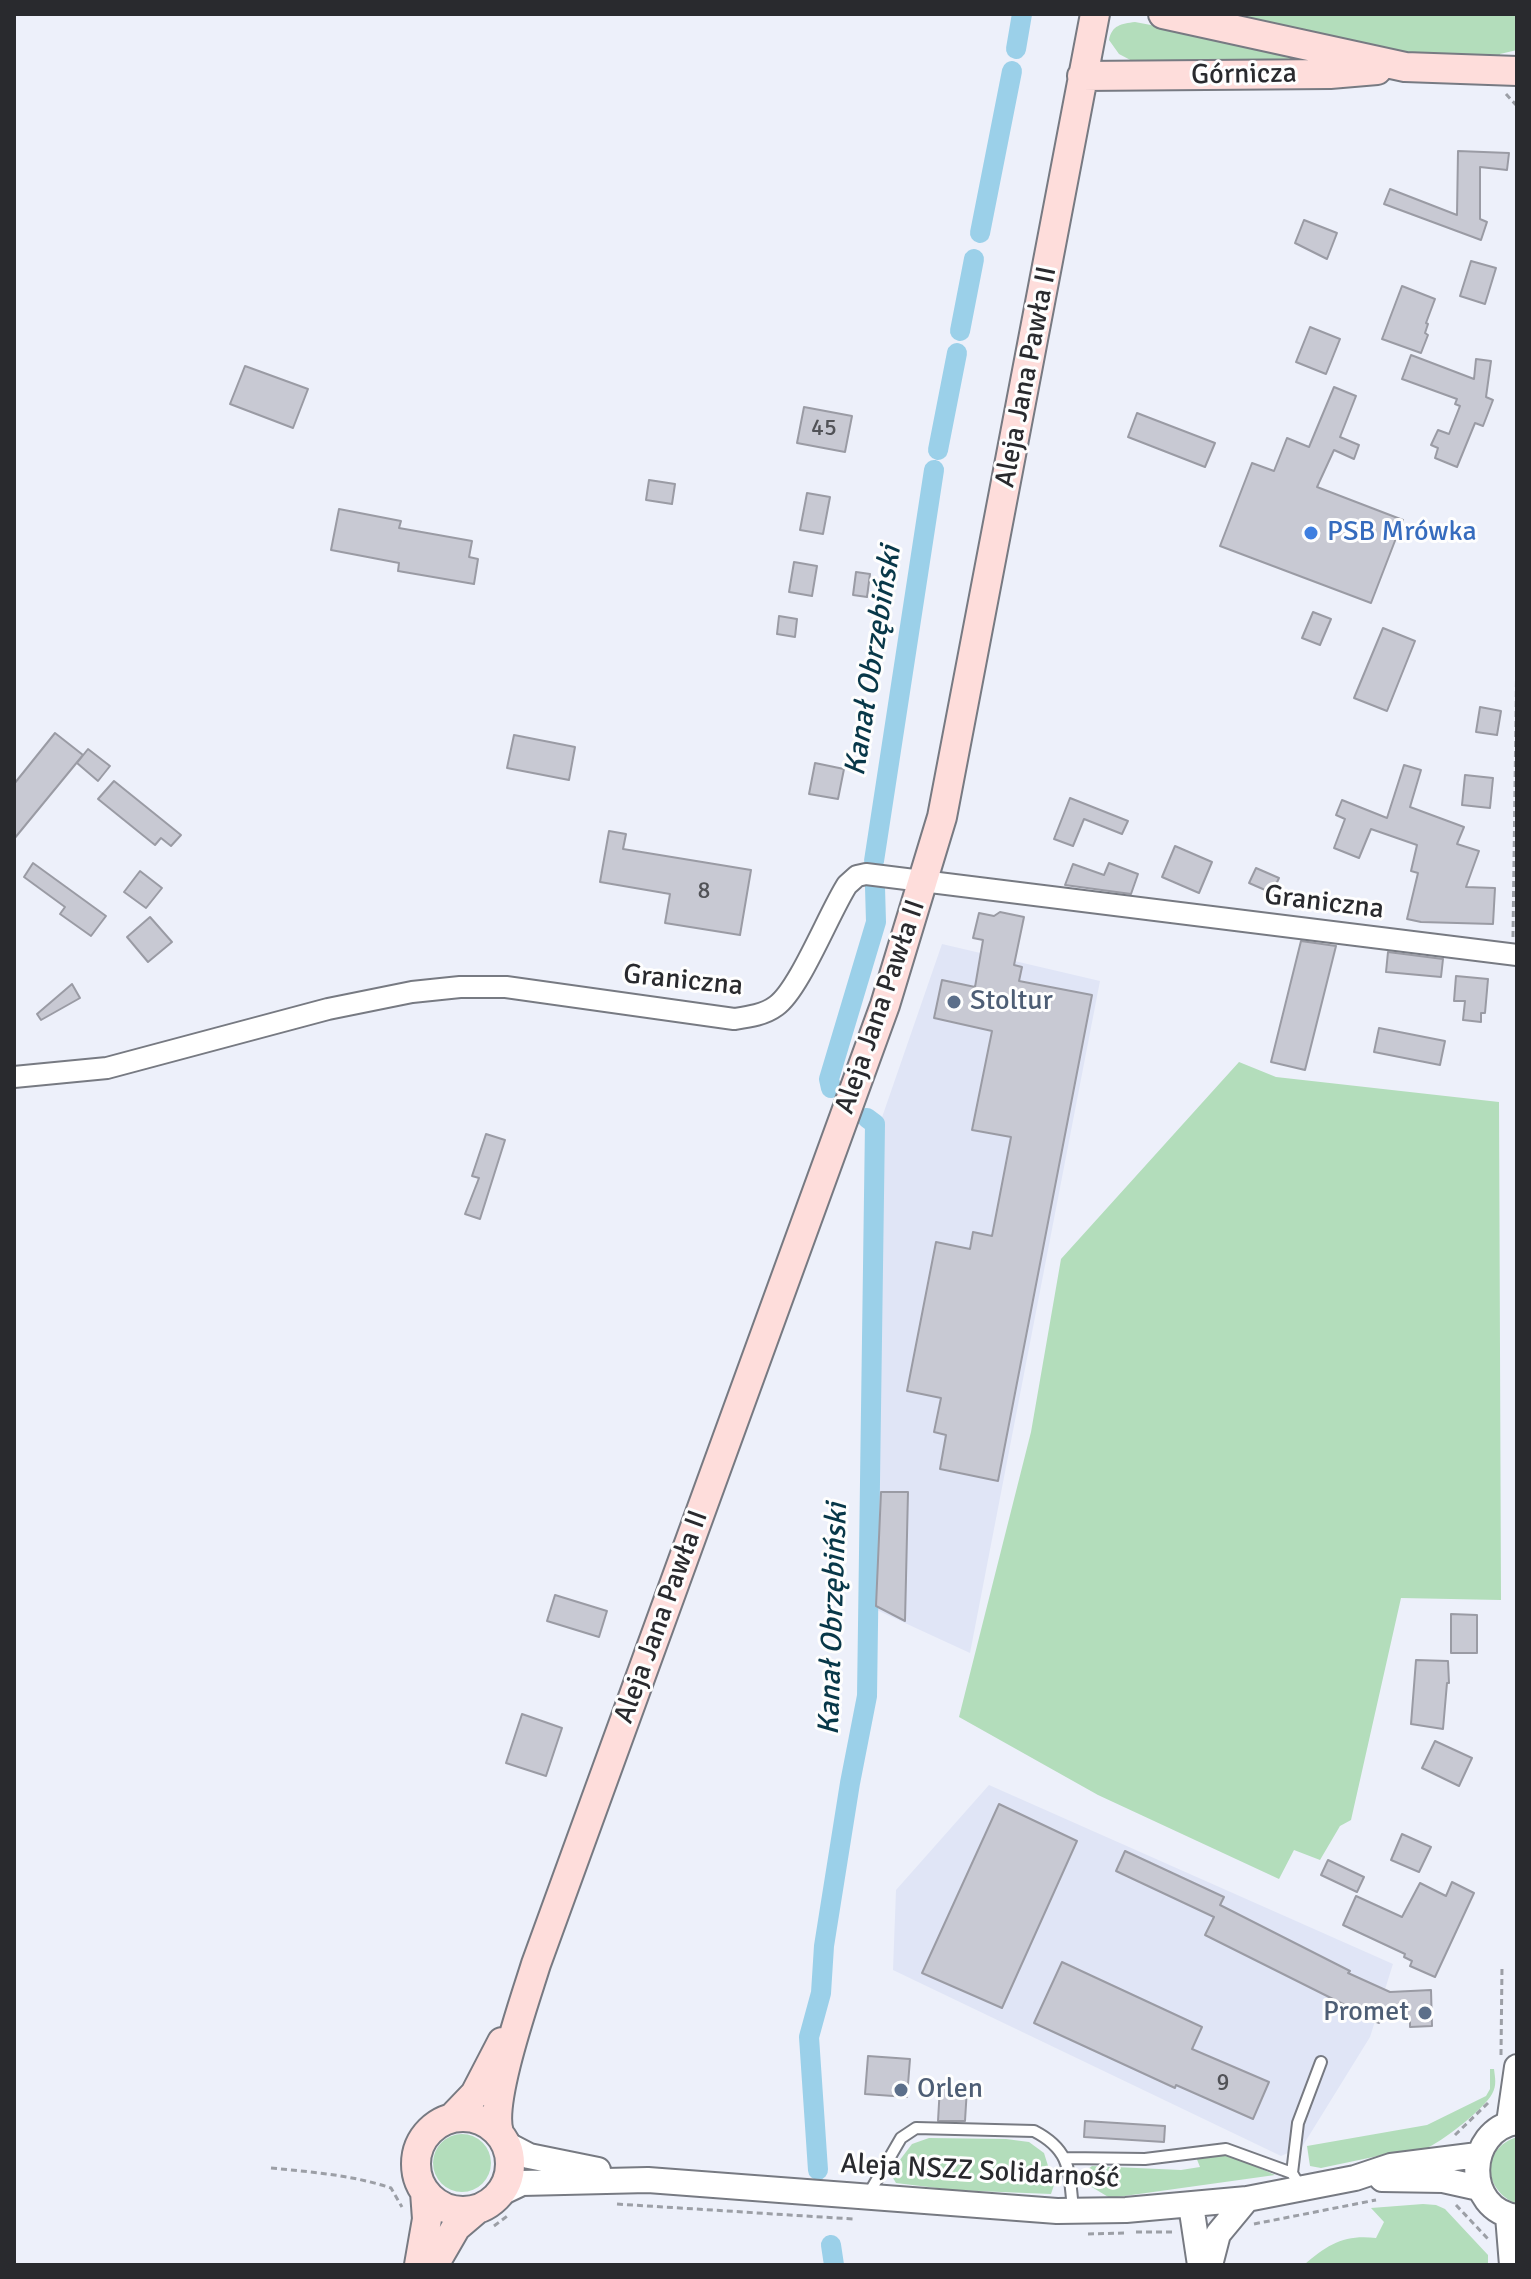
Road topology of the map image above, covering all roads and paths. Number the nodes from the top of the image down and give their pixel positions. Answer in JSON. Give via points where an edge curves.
{"nodes":[{"id":1,"x":1095,"y":14,"type":"edge"},
{"id":2,"x":1163,"y":14,"type":"edge"},
{"id":3,"x":1405,"y":67,"type":"junction"},
{"id":4,"x":1517,"y":71,"type":"edge"},
{"id":5,"x":1082,"y":76,"type":"junction"},
{"id":6,"x":1517,"y":641,"type":"edge"},
{"id":7,"x":923,"y":882,"type":"junction"},
{"id":8,"x":1515,"y":955,"type":"edge"},
{"id":9,"x":14,"y":1077,"type":"edge"},
{"id":10,"x":536,"y":1964,"type":"junction"},
{"id":11,"x":1502,"y":1967,"type":"dead end"},
{"id":12,"x":1321,"y":2062,"type":"dead end"},
{"id":13,"x":1509,"y":2065,"type":"edge"},
{"id":14,"x":1491,"y":2100,"type":"dead end"},
{"id":15,"x":452,"y":2118,"type":"junction"},
{"id":16,"x":1513,"y":2122,"type":"edge"},
{"id":17,"x":502,"y":2138,"type":"junction"},
{"id":18,"x":1451,"y":2139,"type":"dead end"},
{"id":19,"x":1478,"y":2155,"type":"junction"},
{"id":20,"x":1065,"y":2158,"type":"junction"},
{"id":21,"x":271,"y":2168,"type":"dead end"},
{"id":22,"x":1355,"y":2178,"type":"junction"},
{"id":23,"x":648,"y":2180,"type":"junction"},
{"id":24,"x":1297,"y":2181,"type":"junction"},
{"id":25,"x":1479,"y":2188,"type":"junction"},
{"id":26,"x":425,"y":2192,"type":"junction"},
{"id":27,"x":501,"y":2193,"type":"junction"},
{"id":28,"x":867,"y":2197,"type":"junction"},
{"id":29,"x":1247,"y":2199,"type":"junction"},
{"id":30,"x":1191,"y":2205,"type":"junction"},
{"id":31,"x":476,"y":2210,"type":"junction"},
{"id":32,"x":404,"y":2211,"type":"dead end"},
{"id":33,"x":1073,"y":2211,"type":"junction"},
{"id":34,"x":1513,"y":2216,"type":"edge"},
{"id":35,"x":419,"y":2265,"type":"edge"},
{"id":36,"x":434,"y":2265,"type":"edge"},
{"id":37,"x":1200,"y":2265,"type":"edge"},
{"id":38,"x":1210,"y":2265,"type":"edge"},
{"id":39,"x":1512,"y":2265,"type":"edge"}],
"edges":[{"from":1,"to":5,"type":"main road","name":"Aleja Jana Pawła II"},
{"from":2,"to":3,"type":"main road","name":"Górnicza"},
{"from":3,"to":4,"type":"main road","name":"Górnicza"},
{"from":3,"to":5,"type":"main road","name":"Górnicza","via":[[1330,74]]},
{"from":5,"to":7,"type":"main road","name":"Aleja Jana Pawła II","via":[[942,817]]},
{"from":6,"to":8,"type":"path"},
{"from":7,"to":8,"type":"street","name":"Graniczna"},
{"from":7,"to":9,"type":"street","name":"Graniczna","via":[[857,876],[837,901],[794,984],[778,1005],[757,1015],[734,1019],[506,987],[460,987],[328,1009],[107,1068]]},
{"from":7,"to":10,"type":"main road","name":"Aleja Jana Pawła II","via":[[885,1005]]},
{"from":10,"to":15,"type":"main road","name":"Aleja Jana Pawła II","via":[[475,2094]]},
{"from":10,"to":17,"type":"main road","name":"Aleja Jana Pawła II","via":[[497,2111]]},
{"from":11,"to":13,"type":"path"},
{"from":12,"to":24,"type":"lane","via":[[1298,2123]]},
{"from":13,"to":16,"type":"street"},
{"from":14,"to":18,"type":"path"},
{"from":15,"to":17,"type":"main road","via":[[478,2119]]},
{"from":15,"to":26,"type":"main road","via":[[438,2124],[419,2148],[418,2178]]},
{"from":16,"to":19,"type":"street","via":[[1489,2136]]},
{"from":17,"to":23,"type":"street","name":"Aleja NSZZ Solidarność","via":[[529,2156]]},
{"from":17,"to":27,"type":"main road","via":[[510,2169]]},
{"from":19,"to":22,"type":"street","name":"Aleja NSZZ Solidarność","via":[[1391,2166]]},
{"from":19,"to":25,"type":"street"},
{"from":20,"to":24,"type":"lane","via":[[1145,2159],[1226,2149]]},
{"from":20,"to":28,"type":"lane","via":[[1034,2131],[916,2128],[901,2138]]},
{"from":20,"to":33,"type":"lane"},
{"from":21,"to":32,"type":"path","via":[[376,2183],[391,2188]]},
{"from":22,"to":24,"type":"street","name":"Aleja NSZZ Solidarność"},
{"from":22,"to":25,"type":"street","name":"Aleja NSZZ Solidarność","via":[[1443,2180]]},
{"from":23,"to":27,"type":"street","name":"Aleja NSZZ Solidarność","via":[[522,2183]]},
{"from":23,"to":28,"type":"street","name":"Aleja NSZZ Solidarność"},
{"from":24,"to":29,"type":"street","name":"Aleja NSZZ Solidarność"},
{"from":25,"to":34,"type":"street","via":[[1487,2200]]},
{"from":26,"to":31,"type":"main road","via":[[448,2209]]},
{"from":26,"to":35,"type":"main road","via":[[427,2219]]},
{"from":27,"to":31,"type":"main road"},
{"from":28,"to":33,"type":"street","name":"Aleja NSZZ Solidarność"},
{"from":29,"to":30,"type":"street","name":"Aleja NSZZ Solidarność"},
{"from":29,"to":38,"type":"street","via":[[1218,2234]]},
{"from":30,"to":33,"type":"street","name":"Aleja NSZZ Solidarność"},
{"from":30,"to":37,"type":"street"},
{"from":31,"to":36,"type":"main road","via":[[456,2227]]},
{"from":34,"to":39,"type":"street"}]}
